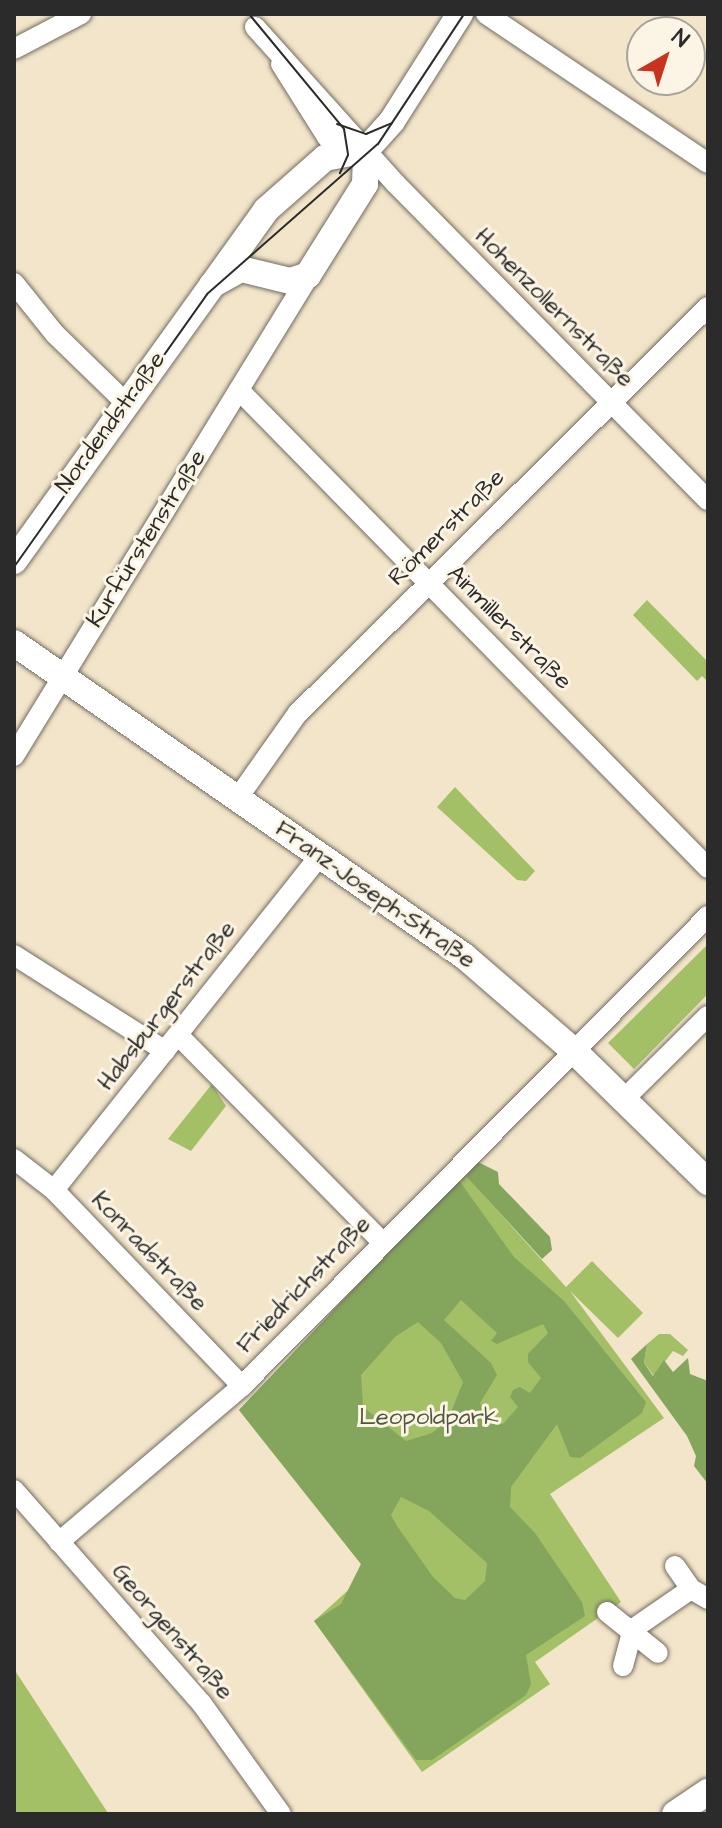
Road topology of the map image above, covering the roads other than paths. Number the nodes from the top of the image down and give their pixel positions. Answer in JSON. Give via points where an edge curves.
{"nodes":[{"id":1,"x":81,"y":14,"type":"edge"},
{"id":2,"x":460,"y":14,"type":"edge"},
{"id":3,"x":486,"y":14,"type":"edge"},
{"id":4,"x":250,"y":20,"type":"edge"},
{"id":5,"x":14,"y":49,"type":"edge"},
{"id":6,"x":324,"y":146,"type":"junction"},
{"id":7,"x":366,"y":150,"type":"junction"},
{"id":8,"x":708,"y":163,"type":"edge"},
{"id":9,"x":249,"y":231,"type":"junction"},
{"id":10,"x":313,"y":269,"type":"junction"},
{"id":11,"x":255,"y":271,"type":"junction"},
{"id":12,"x":14,"y":283,"type":"edge"},
{"id":13,"x":209,"y":287,"type":"junction"},
{"id":14,"x":708,"y":307,"type":"edge"},
{"id":15,"x":280,"y":322,"type":"junction"},
{"id":16,"x":239,"y":390,"type":"junction"},
{"id":17,"x":125,"y":402,"type":"junction"},
{"id":18,"x":610,"y":402,"type":"junction"},
{"id":19,"x":708,"y":500,"type":"edge"},
{"id":20,"x":14,"y":561,"type":"edge"},
{"id":21,"x":428,"y":583,"type":"junction"},
{"id":22,"x":14,"y":643,"type":"edge"},
{"id":23,"x":62,"y":679,"type":"junction"},
{"id":24,"x":14,"y":756,"type":"edge"},
{"id":25,"x":237,"y":799,"type":"junction"},
{"id":26,"x":321,"y":854,"type":"junction"},
{"id":27,"x":708,"y":868,"type":"edge"},
{"id":28,"x":708,"y":916,"type":"edge"},
{"id":29,"x":14,"y":955,"type":"edge"},
{"id":30,"x":708,"y":1016,"type":"edge"},
{"id":31,"x":171,"y":1043,"type":"junction"},
{"id":32,"x":573,"y":1050,"type":"junction"},
{"id":33,"x":624,"y":1099,"type":"junction"},
{"id":34,"x":14,"y":1159,"type":"edge"},
{"id":35,"x":708,"y":1182,"type":"edge"},
{"id":36,"x":54,"y":1190,"type":"junction"},
{"id":37,"x":382,"y":1242,"type":"junction"},
{"id":38,"x":242,"y":1386,"type":"junction"},
{"id":39,"x":14,"y":1491,"type":"edge"},
{"id":40,"x":59,"y":1542,"type":"junction"},
{"id":41,"x":675,"y":1566,"type":"dead end"},
{"id":42,"x":699,"y":1594,"type":"edge"},
{"id":43,"x":607,"y":1612,"type":"dead end"},
{"id":44,"x":633,"y":1629,"type":"junction"},
{"id":45,"x":658,"y":1653,"type":"dead end"},
{"id":46,"x":623,"y":1666,"type":"dead end"},
{"id":47,"x":705,"y":1801,"type":"edge"},
{"id":48,"x":281,"y":1814,"type":"edge"},
{"id":49,"x":675,"y":1814,"type":"edge"}],
"edges":[{"from":1,"to":5,"type":"street"},
{"from":2,"to":7,"type":"main road","via":[[392,121]]},
{"from":3,"to":8,"type":"street"},
{"from":4,"to":6,"type":"street","name":"Hohenzollernstraße"},
{"from":4,"to":7,"type":"street","name":"Hohenzollernstraße"},
{"from":6,"to":7,"type":"main road"},
{"from":6,"to":9,"type":"main road","name":"Nordendstraße"},
{"from":7,"to":10,"type":"main road","via":[[365,184]]},
{"from":7,"to":18,"type":"street","name":"Hohenzollernstraße"},
{"from":9,"to":11,"type":"main road","via":[[247,256]]},
{"from":9,"to":13,"type":"main road","name":"Nordendstraße"},
{"from":10,"to":11,"type":"main road","via":[[295,281]]},
{"from":10,"to":15,"type":"street","name":"Kurfürstenstraße"},
{"from":11,"to":13,"type":"main road","via":[[233,271]]},
{"from":11,"to":15,"type":"street","via":[[278,296]]},
{"from":12,"to":17,"type":"street","via":[[55,334]]},
{"from":13,"to":17,"type":"main road","name":"Nordendstraße"},
{"from":14,"to":18,"type":"street","name":"Römerstraße"},
{"from":15,"to":16,"type":"street","name":"Kurfürstenstraße"},
{"from":16,"to":21,"type":"street","name":"Ainmillerstraße"},
{"from":16,"to":23,"type":"street","name":"Kurfürstenstraße"},
{"from":17,"to":20,"type":"main road","name":"Nordendstraße"},
{"from":18,"to":19,"type":"street","name":"Hohenzollernstraße"},
{"from":18,"to":21,"type":"street","name":"Römerstraße"},
{"from":21,"to":25,"type":"street","name":"Römerstraße","via":[[285,727]]},
{"from":21,"to":27,"type":"street","name":"Ainmillerstraße"},
{"from":22,"to":23,"type":"main road","name":"Franz-Joseph-Straße"},
{"from":23,"to":24,"type":"street","name":"Kurfürstenstraße"},
{"from":23,"to":25,"type":"main road","name":"Franz-Joseph-Straße"},
{"from":25,"to":26,"type":"main road","name":"Franz-Joseph-Straße"},
{"from":26,"to":31,"type":"street","name":"Habsburgerstraße"},
{"from":26,"to":32,"type":"main road","name":"Franz-Joseph-Straße","via":[[464,956]]},
{"from":28,"to":32,"type":"street","name":"Friedrichstraße"},
{"from":29,"to":31,"type":"street"},
{"from":30,"to":33,"type":"street"},
{"from":31,"to":36,"type":"street","name":"Habsburgerstraße"},
{"from":31,"to":37,"type":"street"},
{"from":32,"to":33,"type":"main road","name":"Franz-Joseph-Straße"},
{"from":32,"to":37,"type":"street","name":"Friedrichstraße"},
{"from":33,"to":35,"type":"main road","name":"Franz-Joseph-Straße"},
{"from":34,"to":36,"type":"street","name":"Konradstraße"},
{"from":36,"to":38,"type":"street","name":"Konradstraße"},
{"from":37,"to":38,"type":"street","name":"Friedrichstraße"},
{"from":38,"to":40,"type":"street","name":"Friedrichstraße"},
{"from":39,"to":40,"type":"street","name":"Georgenstraße"},
{"from":40,"to":48,"type":"street","name":"Georgenstraße","via":[[202,1704]]},
{"from":41,"to":42,"type":"street"},
{"from":42,"to":44,"type":"street"},
{"from":43,"to":44,"type":"street"},
{"from":44,"to":45,"type":"street"},
{"from":44,"to":46,"type":"street"},
{"from":47,"to":49,"type":"main road"}]}
